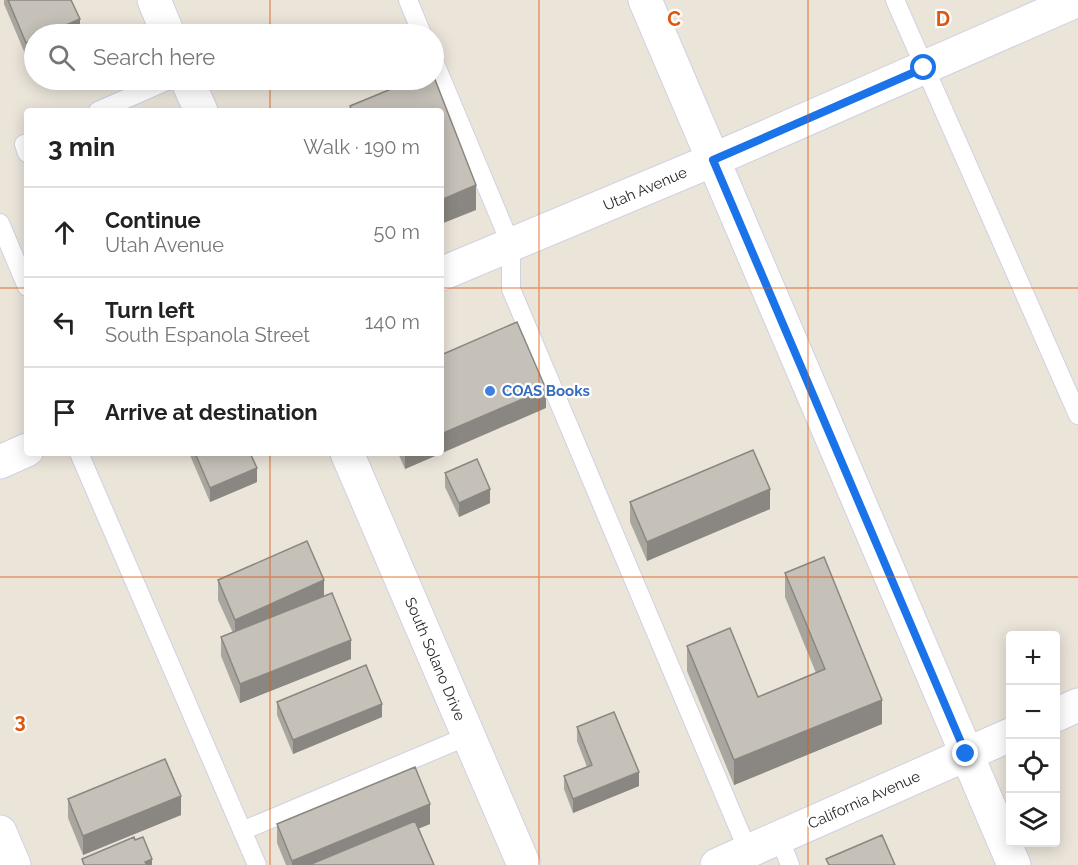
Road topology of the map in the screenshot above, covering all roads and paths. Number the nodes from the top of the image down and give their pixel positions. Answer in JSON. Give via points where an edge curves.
{"nodes":[{"id":1,"x":154,"y":0,"type":"edge"},
{"id":2,"x":408,"y":0,"type":"edge"},
{"id":3,"x":645,"y":0,"type":"edge"},
{"id":4,"x":896,"y":0,"type":"edge"},
{"id":5,"x":1078,"y":0,"type":"edge"},
{"id":6,"x":164,"y":24,"type":"edge"},
{"id":7,"x":418,"y":24,"type":"edge"},
{"id":8,"x":924,"y":68,"type":"junction"},
{"id":9,"x":444,"y":85,"type":"edge"},
{"id":10,"x":148,"y":90,"type":"edge"},
{"id":11,"x":192,"y":90,"type":"edge"},
{"id":12,"x":110,"y":108,"type":"edge"},
{"id":13,"x":200,"y":108,"type":"edge"},
{"id":14,"x":713,"y":160,"type":"junction"},
{"id":15,"x":0,"y":223,"type":"edge"},
{"id":16,"x":511,"y":244,"type":"junction"},
{"id":17,"x":444,"y":273,"type":"edge"},
{"id":18,"x":24,"y":280,"type":"edge"},
{"id":19,"x":1078,"y":415,"type":"edge"},
{"id":20,"x":24,"y":451,"type":"edge"},
{"id":21,"x":79,"y":456,"type":"edge"},
{"id":22,"x":348,"y":456,"type":"edge"},
{"id":23,"x":0,"y":462,"type":"edge"},
{"id":24,"x":1078,"y":705,"type":"edge"},
{"id":25,"x":1060,"y":713,"type":"edge"},
{"id":26,"x":468,"y":736,"type":"junction"},
{"id":27,"x":1006,"y":737,"type":"edge"},
{"id":28,"x":966,"y":754,"type":"junction"},
{"id":29,"x":242,"y":831,"type":"junction"},
{"id":30,"x":0,"y":832,"type":"edge"},
{"id":31,"x":748,"y":851,"type":"junction"},
{"id":32,"x":785,"y":851,"type":"edge"},
{"id":33,"x":14,"y":865,"type":"edge"},
{"id":34,"x":257,"y":865,"type":"edge"},
{"id":35,"x":524,"y":865,"type":"edge"},
{"id":36,"x":717,"y":865,"type":"edge"},
{"id":37,"x":1014,"y":865,"type":"edge"}],
"edges":[{"from":1,"to":6,"type":"street"},
{"from":2,"to":7,"type":"lane"},
{"from":3,"to":14,"type":"street"},
{"from":4,"to":8,"type":"lane"},
{"from":5,"to":8,"type":"street","name":"Utah Avenue"},
{"from":8,"to":14,"type":"street","name":"Utah Avenue"},
{"from":8,"to":19,"type":"lane"},
{"from":9,"to":16,"type":"lane"},
{"from":10,"to":12,"type":"lane"},
{"from":11,"to":13,"type":"street"},
{"from":14,"to":16,"type":"street","name":"Utah Avenue"},
{"from":14,"to":28,"type":"street"},
{"from":15,"to":18,"type":"lane"},
{"from":16,"to":17,"type":"street","name":"Utah Avenue"},
{"from":16,"to":31,"type":"lane","via":[[511,289]]},
{"from":20,"to":23,"type":"street"},
{"from":21,"to":29,"type":"lane"},
{"from":22,"to":26,"type":"street","name":"South Solano Drive"},
{"from":24,"to":25,"type":"street"},
{"from":26,"to":29,"type":"lane"},
{"from":26,"to":35,"type":"street","name":"South Solano Drive"},
{"from":27,"to":28,"type":"street","name":"California Avenue"},
{"from":28,"to":32,"type":"street","name":"California Avenue"},
{"from":28,"to":37,"type":"street"},
{"from":29,"to":34,"type":"lane"},
{"from":30,"to":33,"type":"street"},
{"from":31,"to":32,"type":"street","name":"California Avenue"},
{"from":31,"to":36,"type":"street","name":"California Avenue"}]}
